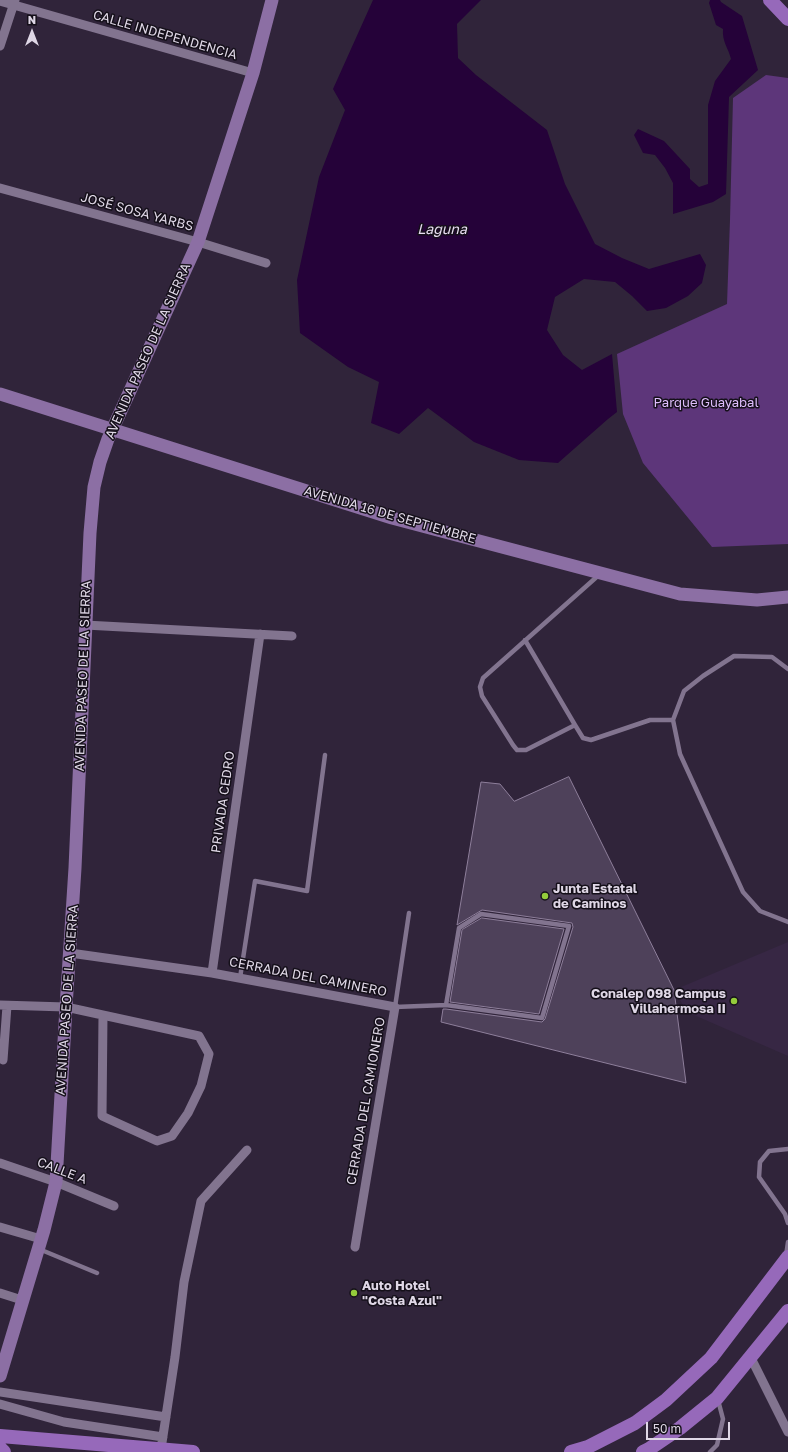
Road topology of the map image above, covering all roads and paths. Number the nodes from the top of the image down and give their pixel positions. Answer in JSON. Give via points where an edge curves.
{"nodes":[{"id":1,"x":272,"y":0,"type":"edge"},
{"id":2,"x":770,"y":0,"type":"edge"},
{"id":3,"x":0,"y":1,"type":"edge"},
{"id":4,"x":14,"y":3,"type":"edge"},
{"id":5,"x":788,"y":19,"type":"edge"},
{"id":6,"x":0,"y":46,"type":"edge"},
{"id":7,"x":253,"y":73,"type":"junction"},
{"id":8,"x":0,"y":188,"type":"edge"},
{"id":9,"x":198,"y":242,"type":"junction"},
{"id":10,"x":266,"y":263,"type":"dead end"},
{"id":11,"x":0,"y":394,"type":"edge"},
{"id":12,"x":113,"y":429,"type":"junction"},
{"id":13,"x":601,"y":573,"type":"junction"},
{"id":14,"x":788,"y":598,"type":"edge"},
{"id":15,"x":85,"y":625,"type":"junction"},
{"id":16,"x":260,"y":634,"type":"junction"},
{"id":17,"x":292,"y":636,"type":"dead end"},
{"id":18,"x":526,"y":640,"type":"junction"},
{"id":19,"x":788,"y":669,"type":"edge"},
{"id":20,"x":673,"y":720,"type":"junction"},
{"id":21,"x":575,"y":725,"type":"junction"},
{"id":22,"x":325,"y":756,"type":"dead end"},
{"id":23,"x":409,"y":913,"type":"dead end"},
{"id":24,"x":788,"y":922,"type":"edge"},
{"id":25,"x":70,"y":952,"type":"junction"},
{"id":26,"x":212,"y":973,"type":"junction"},
{"id":27,"x":240,"y":978,"type":"junction"},
{"id":28,"x":4,"y":1005,"type":"edge"},
{"id":29,"x":446,"y":1005,"type":"junction"},
{"id":30,"x":66,"y":1007,"type":"junction"},
{"id":31,"x":395,"y":1007,"type":"junction"},
{"id":32,"x":103,"y":1015,"type":"junction"},
{"id":33,"x":3,"y":1060,"type":"dead end"},
{"id":34,"x":788,"y":1149,"type":"edge"},
{"id":35,"x":247,"y":1150,"type":"dead end"},
{"id":36,"x":0,"y":1163,"type":"edge"},
{"id":37,"x":56,"y":1182,"type":"junction"},
{"id":38,"x":114,"y":1206,"type":"dead end"},
{"id":39,"x":788,"y":1223,"type":"edge"},
{"id":40,"x":0,"y":1226,"type":"edge"},
{"id":41,"x":788,"y":1242,"type":"edge"},
{"id":42,"x":39,"y":1244,"type":"junction"},
{"id":43,"x":355,"y":1247,"type":"dead end"},
{"id":44,"x":787,"y":1259,"type":"edge"},
{"id":45,"x":97,"y":1273,"type":"dead end"},
{"id":46,"x":0,"y":1293,"type":"edge"},
{"id":47,"x":22,"y":1300,"type":"junction"},
{"id":48,"x":788,"y":1311,"type":"edge"},
{"id":49,"x":751,"y":1358,"type":"junction"},
{"id":50,"x":0,"y":1376,"type":"edge"},
{"id":51,"x":0,"y":1392,"type":"edge"},
{"id":52,"x":717,"y":1398,"type":"junction"},
{"id":53,"x":0,"y":1404,"type":"edge"},
{"id":54,"x":166,"y":1418,"type":"junction"},
{"id":55,"x":788,"y":1432,"type":"edge"},
{"id":56,"x":0,"y":1436,"type":"edge"},
{"id":57,"x":162,"y":1443,"type":"junction"},
{"id":58,"x":0,"y":1448,"type":"edge"},
{"id":59,"x":586,"y":1450,"type":"edge"},
{"id":60,"x":649,"y":1451,"type":"edge"},
{"id":61,"x":4,"y":1452,"type":"edge"},
{"id":62,"x":193,"y":1452,"type":"edge"},
{"id":63,"x":571,"y":1452,"type":"edge"},
{"id":64,"x":710,"y":1452,"type":"edge"}],
"edges":[{"from":1,"to":7,"type":"main road","name":"AVENIDA PASEO DE LA SIERRA"},
{"from":2,"to":5,"type":"main road"},
{"from":3,"to":4,"type":"street","name":"CALLE INDEPENDENCIA"},
{"from":4,"to":6,"type":"street"},
{"from":4,"to":7,"type":"street","name":"CALLE INDEPENDENCIA"},
{"from":7,"to":9,"type":"main road","name":"AVENIDA PASEO DE LA SIERRA"},
{"from":8,"to":9,"type":"street","name":"JOSÉ SOSA YARBS"},
{"from":9,"to":10,"type":"street","name":"JOSÉ SOSA YARBS"},
{"from":9,"to":12,"type":"main road","name":"AVENIDA PASEO DE LA SIERRA"},
{"from":11,"to":12,"type":"main road","name":"AVENIDA 16 DE SEPTIEMBRE"},
{"from":12,"to":13,"type":"main road","name":"AVENIDA 16 DE SEPTIEMBRE","via":[[392,518]]},
{"from":12,"to":15,"type":"main road","name":"AVENIDA PASEO DE LA SIERRA","via":[[100,462],[94,487]]},
{"from":13,"to":14,"type":"main road","name":"AVENIDA 16 DE SEPTIEMBRE","via":[[680,594],[756,600]]},
{"from":13,"to":18,"type":"lane"},
{"from":15,"to":16,"type":"street"},
{"from":15,"to":25,"type":"main road","name":"AVENIDA PASEO DE LA SIERRA"},
{"from":16,"to":17,"type":"street"},
{"from":16,"to":26,"type":"street","name":"PRIVADA CEDRO"},
{"from":18,"to":21,"type":"lane"},
{"from":18,"to":21,"type":"lane","via":[[483,678],[480,687],[482,696],[517,750],[526,750]]},
{"from":19,"to":20,"type":"lane","via":[[772,657],[734,656],[684,691]]},
{"from":20,"to":21,"type":"lane","via":[[650,720],[591,740],[583,738]]},
{"from":20,"to":24,"type":"lane","via":[[680,754],[743,892],[760,911]]},
{"from":22,"to":27,"type":"lane","via":[[307,891],[255,881]]},
{"from":23,"to":31,"type":"lane","name":"CERRADA DEL CAMIONERO"},
{"from":25,"to":26,"type":"street","name":"CERRADA DEL CAMINERO"},
{"from":25,"to":30,"type":"main road","name":"AVENIDA PASEO DE LA SIERRA"},
{"from":26,"to":27,"type":"street","name":"CERRADA DEL CAMINERO"},
{"from":27,"to":31,"type":"street","name":"CERRADA DEL CAMINERO"},
{"from":28,"to":30,"type":"street"},
{"from":28,"to":33,"type":"street"},
{"from":29,"to":29,"type":"lane","name":"CERRADA DEL CAMINERO","via":[[459,928],[481,914],[568,926],[542,1018]]},
{"from":29,"to":31,"type":"lane","name":"CERRADA DEL CAMINERO"},
{"from":30,"to":32,"type":"street"},
{"from":30,"to":37,"type":"main road","name":"AVENIDA PASEO DE LA SIERRA"},
{"from":31,"to":43,"type":"street","name":"CERRADA DEL CAMIONERO"},
{"from":32,"to":32,"type":"street","via":[[199,1036],[208,1054],[201,1086],[188,1113],[172,1136],[157,1141],[102,1116]]},
{"from":34,"to":39,"type":"lane","via":[[769,1151],[760,1162],[759,1177],[785,1214]]},
{"from":35,"to":54,"type":"street","via":[[201,1201],[184,1282]]},
{"from":36,"to":37,"type":"street","name":"CALLE A"},
{"from":37,"to":38,"type":"street","name":"CALLE A"},
{"from":37,"to":42,"type":"main road","name":"AVENIDA PASEO DE LA SIERRA"},
{"from":40,"to":42,"type":"street"},
{"from":41,"to":44,"type":"lane"},
{"from":42,"to":45,"type":"lane"},
{"from":42,"to":47,"type":"main road","name":"AVENIDA PASEO DE LA SIERRA"},
{"from":44,"to":59,"type":"main road","via":[[711,1358],[666,1400],[635,1423]]},
{"from":46,"to":47,"type":"street"},
{"from":47,"to":50,"type":"main road","name":"AVENIDA PASEO DE LA SIERRA"},
{"from":48,"to":49,"type":"main road"},
{"from":49,"to":52,"type":"main road"},
{"from":49,"to":55,"type":"street"},
{"from":51,"to":54,"type":"street"},
{"from":52,"to":60,"type":"main road"},
{"from":52,"to":64,"type":"lane","via":[[723,1419],[717,1445]]},
{"from":53,"to":57,"type":"street","via":[[64,1422]]},
{"from":54,"to":57,"type":"street"},
{"from":56,"to":57,"type":"main road"},
{"from":57,"to":62,"type":"main road"},
{"from":58,"to":61,"type":"main road"},
{"from":59,"to":63,"type":"main road"}]}
